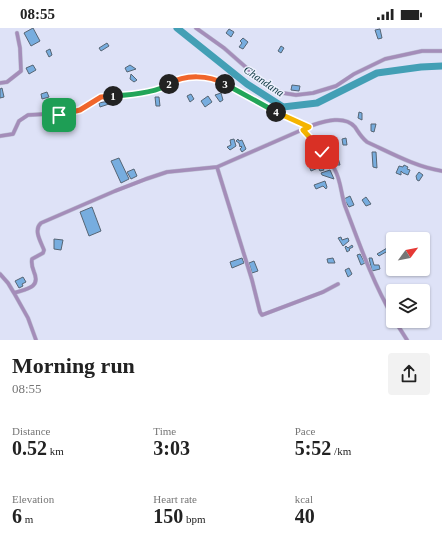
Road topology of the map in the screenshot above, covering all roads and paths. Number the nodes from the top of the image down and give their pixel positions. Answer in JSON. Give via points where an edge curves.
{"nodes":[{"id":1,"x":196,"y":28,"type":"edge"},
{"id":2,"x":17,"y":33,"type":"dead end"},
{"id":3,"x":442,"y":51,"type":"edge"},
{"id":4,"x":0,"y":83,"type":"edge"},
{"id":5,"x":309,"y":127,"type":"junction"},
{"id":6,"x":303,"y":130,"type":"junction"},
{"id":7,"x":0,"y":136,"type":"edge"},
{"id":8,"x":217,"y":167,"type":"junction"},
{"id":9,"x":442,"y":171,"type":"edge"},
{"id":10,"x":0,"y":274,"type":"edge"},
{"id":11,"x":338,"y":284,"type":"dead end"},
{"id":12,"x":14,"y":293,"type":"junction"},
{"id":13,"x":386,"y":305,"type":"edge"},
{"id":14,"x":399,"y":328,"type":"edge"},
{"id":15,"x":36,"y":340,"type":"edge"},
{"id":16,"x":407,"y":340,"type":"edge"}],
"edges":[{"from":1,"to":3,"type":"street","via":[[274,89],[290,94],[313,94],[336,86],[385,59],[422,51]]},
{"from":2,"to":4,"type":"street","via":[[20,71],[7,82]]},
{"from":5,"to":6,"type":"street"},
{"from":5,"to":7,"type":"street","via":[[218,80],[193,77],[178,79],[155,90],[101,97],[80,110],[59,115],[28,115],[19,121],[13,134]]},
{"from":5,"to":9,"type":"street","via":[[324,121],[342,120],[354,126],[367,142],[412,162]]},
{"from":6,"to":8,"type":"street"},
{"from":6,"to":13,"type":"street","via":[[336,171],[344,204]]},
{"from":8,"to":11,"type":"street","via":[[262,315]]},
{"from":8,"to":12,"type":"street","via":[[167,172],[40,223],[37,230],[44,250],[32,259],[31,264],[37,278],[36,282],[32,287]]},
{"from":10,"to":12,"type":"street"},
{"from":12,"to":15,"type":"street","via":[[28,318]]},
{"from":14,"to":16,"type":"street"}]}
